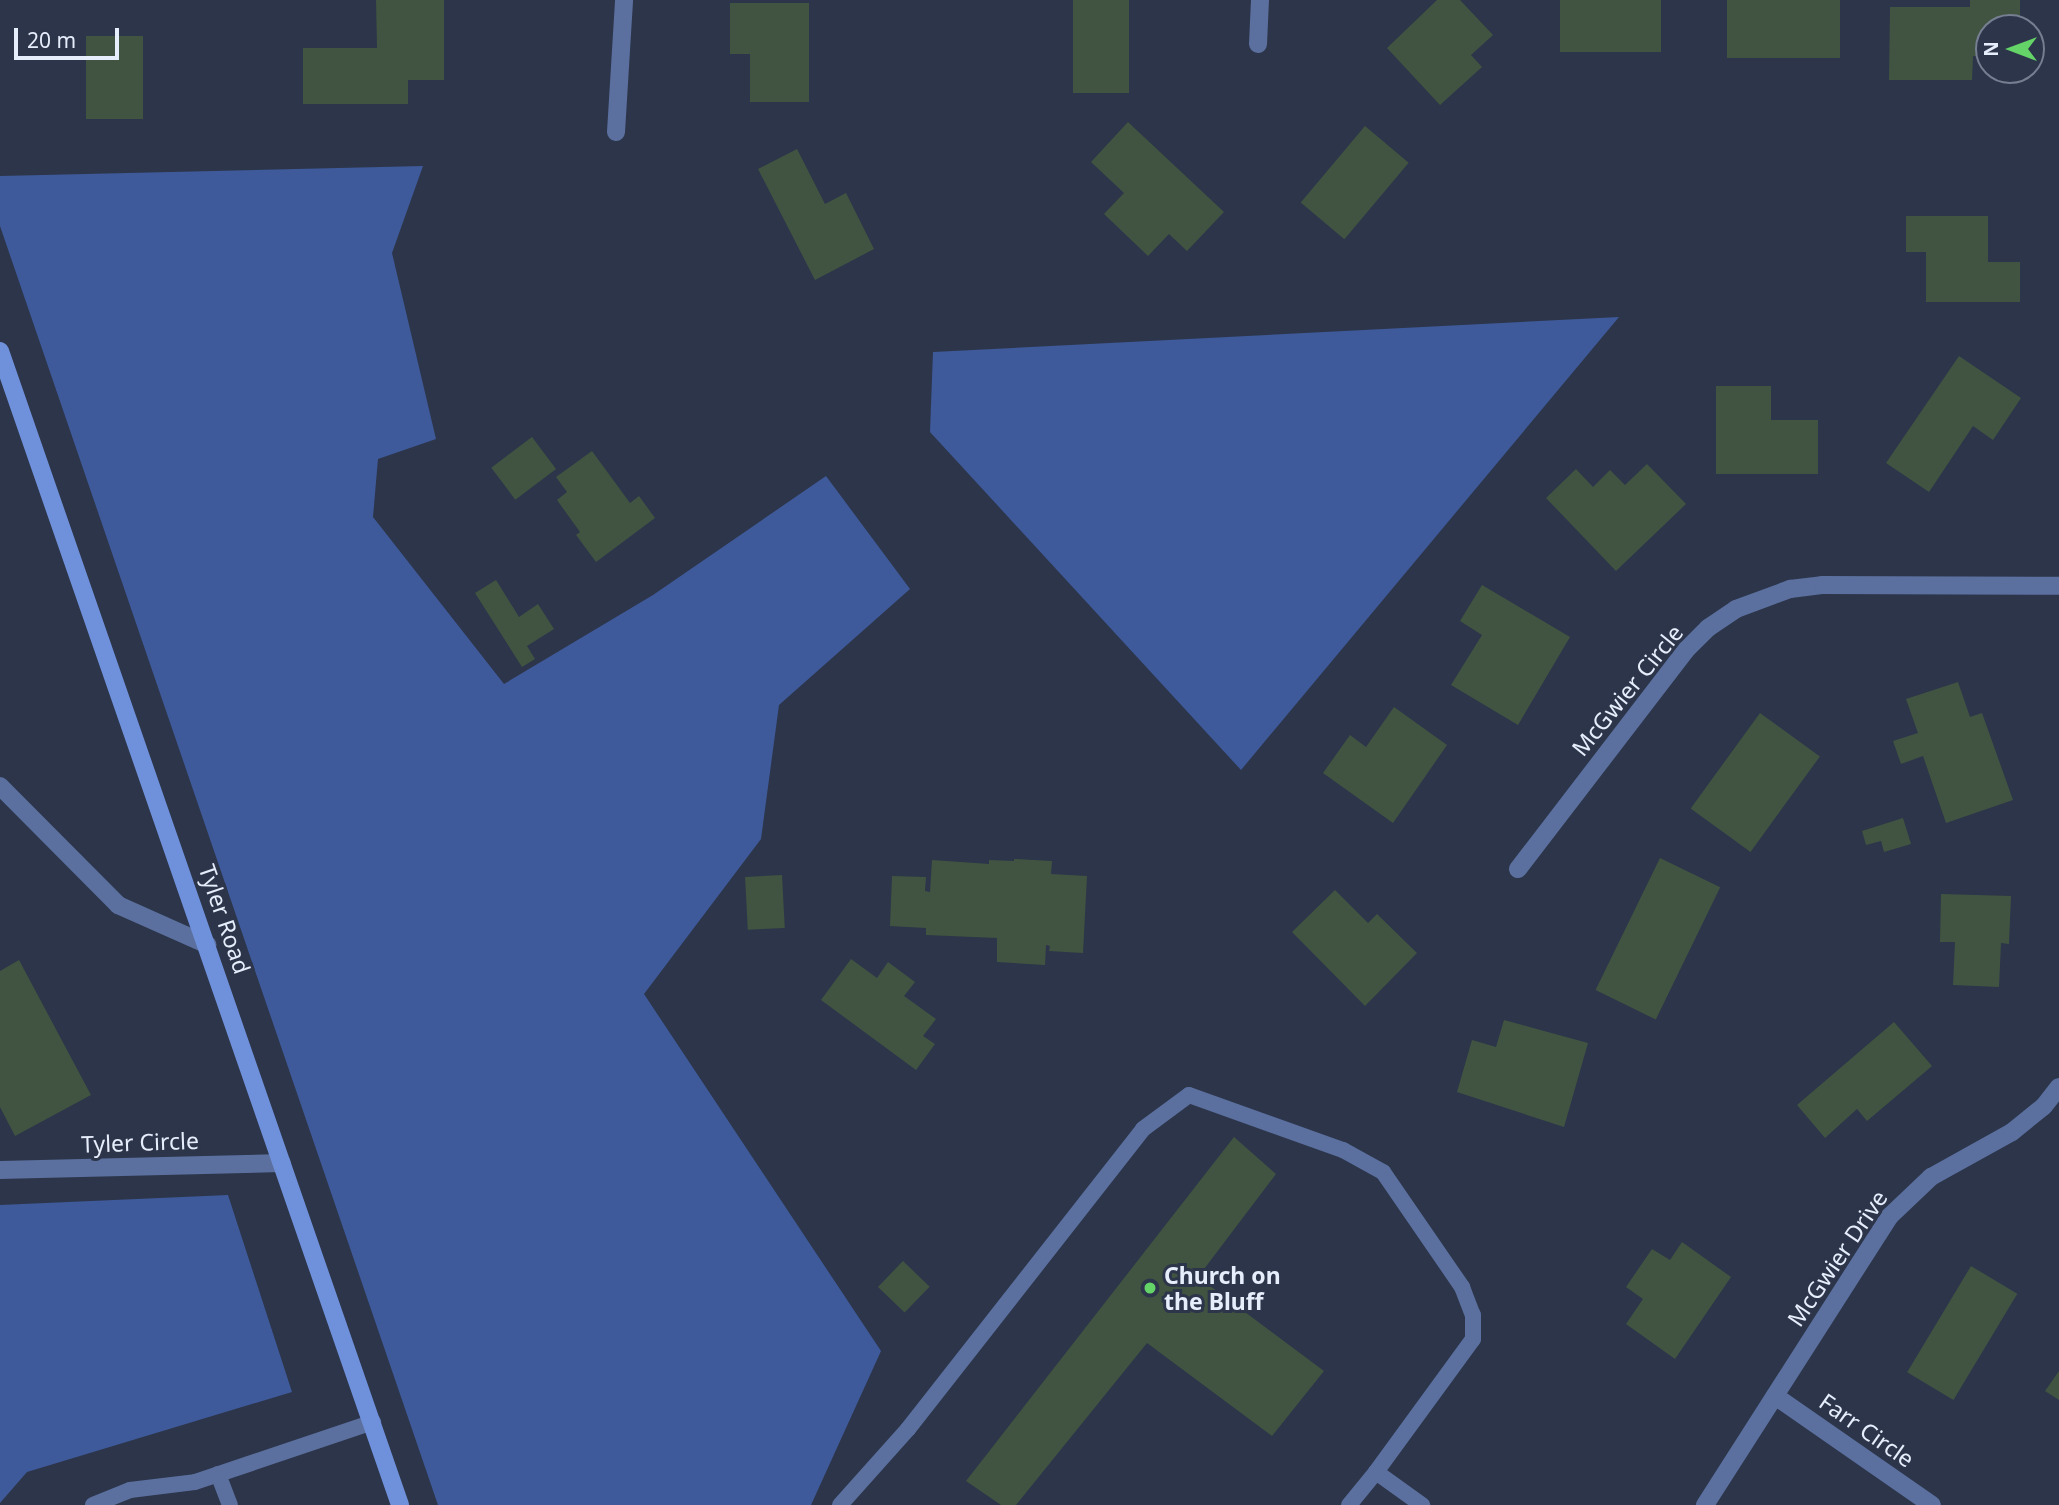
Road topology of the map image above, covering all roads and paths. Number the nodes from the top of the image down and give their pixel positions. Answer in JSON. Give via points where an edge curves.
{"nodes":[{"id":1,"x":624,"y":0,"type":"edge"},
{"id":2,"x":1260,"y":0,"type":"edge"},
{"id":3,"x":1258,"y":44,"type":"dead end"},
{"id":4,"x":616,"y":132,"type":"dead end"},
{"id":5,"x":0,"y":351,"type":"edge"},
{"id":6,"x":2059,"y":586,"type":"edge"},
{"id":7,"x":0,"y":786,"type":"edge"},
{"id":8,"x":1518,"y":869,"type":"dead end"},
{"id":9,"x":208,"y":945,"type":"junction"},
{"id":10,"x":2059,"y":1087,"type":"edge"},
{"id":11,"x":282,"y":1163,"type":"junction"},
{"id":12,"x":0,"y":1170,"type":"edge"},
{"id":13,"x":1775,"y":1396,"type":"junction"},
{"id":14,"x":373,"y":1422,"type":"junction"},
{"id":15,"x":1376,"y":1472,"type":"junction"},
{"id":16,"x":218,"y":1474,"type":"junction"},
{"id":17,"x":93,"y":1505,"type":"edge"},
{"id":18,"x":230,"y":1505,"type":"edge"},
{"id":19,"x":400,"y":1505,"type":"edge"},
{"id":20,"x":841,"y":1505,"type":"edge"},
{"id":21,"x":1349,"y":1505,"type":"edge"},
{"id":22,"x":1422,"y":1505,"type":"edge"},
{"id":23,"x":1705,"y":1505,"type":"edge"},
{"id":24,"x":1932,"y":1505,"type":"edge"}],
"edges":[{"from":1,"to":4,"type":"street"},
{"from":2,"to":3,"type":"street"},
{"from":5,"to":9,"type":"street","name":"Tyler Road"},
{"from":6,"to":8,"type":"street","name":"McGwier Circle","via":[[1822,584],[1790,589],[1736,609],[1686,650]]},
{"from":7,"to":9,"type":"street","via":[[118,905]]},
{"from":9,"to":11,"type":"street","name":"Tyler Road"},
{"from":10,"to":13,"type":"street","name":"McGwier Drive","via":[[2012,1132],[1931,1177],[1890,1216]]},
{"from":11,"to":12,"type":"street","name":"Tyler Circle"},
{"from":11,"to":14,"type":"street","name":"Tyler Road"},
{"from":13,"to":23,"type":"street","name":"McGwier Drive"},
{"from":13,"to":24,"type":"street","name":"Farr Circle"},
{"from":14,"to":16,"type":"lane"},
{"from":14,"to":19,"type":"street","name":"Tyler Road"},
{"from":15,"to":20,"type":"lane","via":[[1474,1339],[1474,1315],[1462,1287],[1383,1172],[1343,1150],[1189,1095],[1143,1129],[908,1429]]},
{"from":15,"to":21,"type":"lane"},
{"from":15,"to":22,"type":"lane"},
{"from":16,"to":17,"type":"lane","via":[[195,1482],[131,1490]]},
{"from":16,"to":18,"type":"lane"}]}
